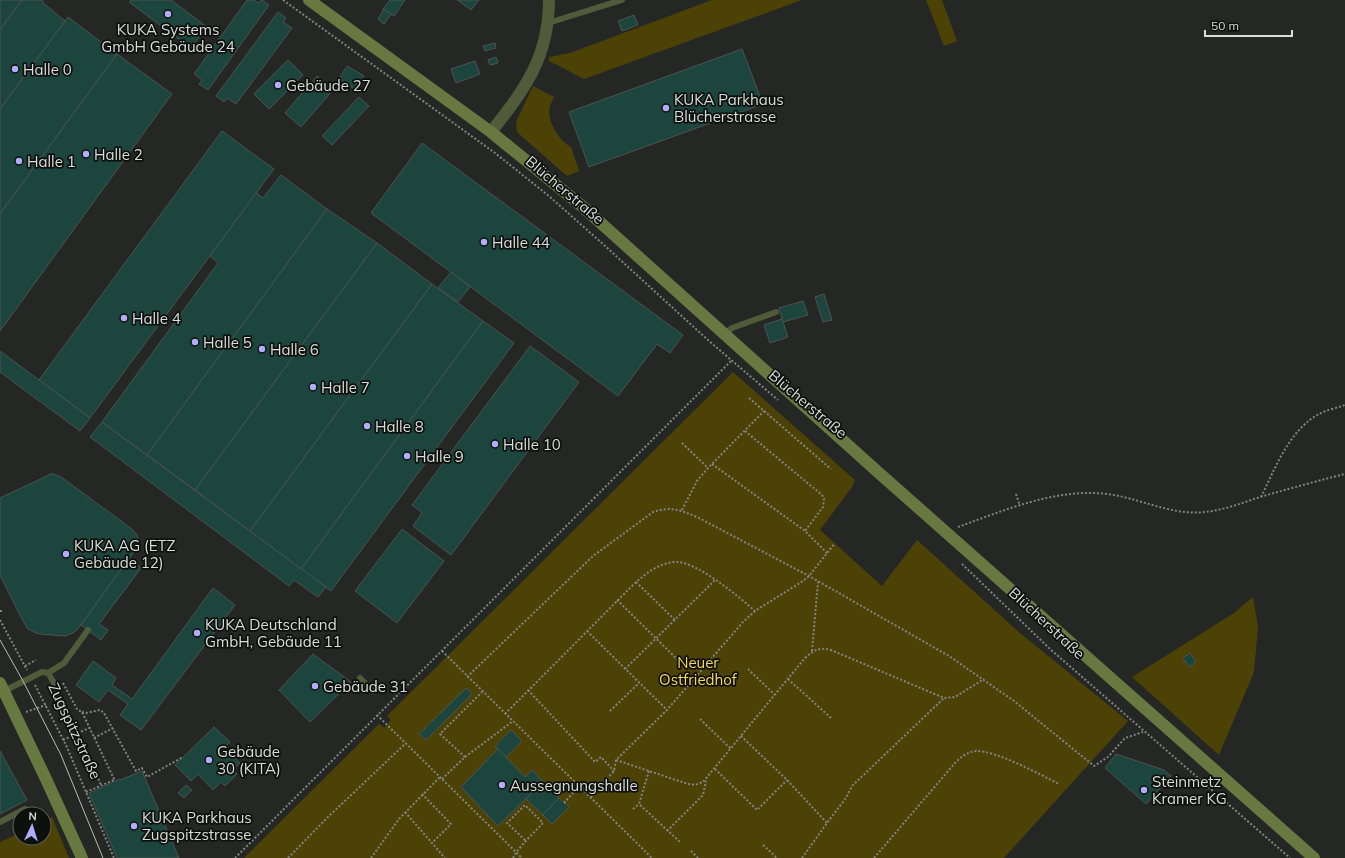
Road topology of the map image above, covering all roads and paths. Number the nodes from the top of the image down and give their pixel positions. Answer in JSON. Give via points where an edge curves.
{"nodes":[{"id":1,"x":283,"y":0,"type":"edge"},
{"id":2,"x":309,"y":0,"type":"edge"},
{"id":3,"x":549,"y":0,"type":"edge"},
{"id":4,"x":622,"y":0,"type":"edge"},
{"id":5,"x":548,"y":23,"type":"junction"},
{"id":6,"x":491,"y":132,"type":"junction"},
{"id":7,"x":776,"y":312,"type":"dead end"},
{"id":8,"x":725,"y":334,"type":"junction"},
{"id":9,"x":731,"y":361,"type":"junction"},
{"id":10,"x":749,"y":398,"type":"dead end"},
{"id":11,"x":779,"y":401,"type":"dead end"},
{"id":12,"x":1345,"y":405,"type":"edge"},
{"id":13,"x":764,"y":411,"type":"junction"},
{"id":14,"x":745,"y":431,"type":"junction"},
{"id":15,"x":682,"y":443,"type":"dead end"},
{"id":16,"x":712,"y":464,"type":"junction"},
{"id":17,"x":708,"y":468,"type":"junction"},
{"id":18,"x":831,"y":469,"type":"dead end"},
{"id":19,"x":1345,"y":474,"type":"edge"},
{"id":20,"x":1016,"y":494,"type":"dead end"},
{"id":21,"x":1261,"y":497,"type":"junction"},
{"id":22,"x":1020,"y":506,"type":"junction"},
{"id":23,"x":682,"y":510,"type":"junction"},
{"id":24,"x":804,"y":531,"type":"junction"},
{"id":25,"x":946,"y":532,"type":"junction"},
{"id":26,"x":835,"y":543,"type":"dead end"},
{"id":27,"x":827,"y":553,"type":"junction"},
{"id":28,"x":960,"y":562,"type":"dead end"},
{"id":29,"x":809,"y":576,"type":"junction"},
{"id":30,"x":715,"y":580,"type":"junction"},
{"id":31,"x":636,"y":582,"type":"junction"},
{"id":32,"x":818,"y":582,"type":"junction"},
{"id":33,"x":618,"y":600,"type":"junction"},
{"id":34,"x":755,"y":611,"type":"junction"},
{"id":35,"x":0,"y":620,"type":"edge"},
{"id":36,"x":674,"y":620,"type":"junction"},
{"id":37,"x":88,"y":630,"type":"dead end"},
{"id":38,"x":587,"y":631,"type":"junction"},
{"id":39,"x":656,"y":638,"type":"junction"},
{"id":40,"x":442,"y":651,"type":"junction"},
{"id":41,"x":812,"y":651,"type":"junction"},
{"id":42,"x":36,"y":660,"type":"dead end"},
{"id":43,"x":680,"y":662,"type":"dead end"},
{"id":44,"x":25,"y":666,"type":"junction"},
{"id":45,"x":56,"y":669,"type":"junction"},
{"id":46,"x":625,"y":669,"type":"junction"},
{"id":47,"x":748,"y":669,"type":"dead end"},
{"id":48,"x":48,"y":673,"type":"junction"},
{"id":49,"x":31,"y":677,"type":"junction"},
{"id":50,"x":467,"y":677,"type":"junction"},
{"id":51,"x":360,"y":678,"type":"dead end"},
{"id":52,"x":788,"y":679,"type":"junction"},
{"id":53,"x":984,"y":679,"type":"junction"},
{"id":54,"x":54,"y":683,"type":"dead end"},
{"id":55,"x":639,"y":683,"type":"junction"},
{"id":56,"x":1,"y":686,"type":"edge"},
{"id":57,"x":528,"y":690,"type":"junction"},
{"id":58,"x":373,"y":691,"type":"dead end"},
{"id":59,"x":482,"y":692,"type":"junction"},
{"id":60,"x":775,"y":695,"type":"junction"},
{"id":61,"x":944,"y":698,"type":"junction"},
{"id":62,"x":667,"y":710,"type":"junction"},
{"id":63,"x":610,"y":711,"type":"dead end"},
{"id":64,"x":82,"y":712,"type":"junction"},
{"id":65,"x":505,"y":714,"type":"junction"},
{"id":66,"x":377,"y":715,"type":"junction"},
{"id":67,"x":831,"y":718,"type":"dead end"},
{"id":68,"x":700,"y":719,"type":"dead end"},
{"id":69,"x":513,"y":721,"type":"junction"},
{"id":70,"x":74,"y":724,"type":"dead end"},
{"id":71,"x":89,"y":728,"type":"junction"},
{"id":72,"x":113,"y":728,"type":"junction"},
{"id":73,"x":1144,"y":732,"type":"junction"},
{"id":74,"x":78,"y":733,"type":"junction"},
{"id":75,"x":741,"y":736,"type":"junction"},
{"id":76,"x":94,"y":738,"type":"junction"},
{"id":77,"x":63,"y":740,"type":"junction"},
{"id":78,"x":406,"y":743,"type":"junction"},
{"id":79,"x":731,"y":749,"type":"junction"},
{"id":80,"x":183,"y":757,"type":"dead end"},
{"id":81,"x":465,"y":757,"type":"junction"},
{"id":82,"x":616,"y":760,"type":"junction"},
{"id":83,"x":715,"y":769,"type":"junction"},
{"id":84,"x":614,"y":771,"type":"junction"},
{"id":85,"x":649,"y":771,"type":"junction"},
{"id":86,"x":440,"y":776,"type":"junction"},
{"id":87,"x":442,"y":779,"type":"junction"},
{"id":88,"x":706,"y":780,"type":"junction"},
{"id":89,"x":787,"y":780,"type":"junction"},
{"id":90,"x":1059,"y":784,"type":"dead end"},
{"id":91,"x":101,"y":785,"type":"junction"},
{"id":92,"x":579,"y":786,"type":"junction"},
{"id":93,"x":86,"y":792,"type":"junction"},
{"id":94,"x":422,"y":794,"type":"junction"},
{"id":95,"x":592,"y":797,"type":"junction"},
{"id":96,"x":564,"y":802,"type":"dead end"},
{"id":97,"x":639,"y":804,"type":"junction"},
{"id":98,"x":633,"y":810,"type":"dead end"},
{"id":99,"x":405,"y":812,"type":"junction"},
{"id":100,"x":12,"y":816,"type":"edge"},
{"id":101,"x":0,"y":822,"type":"edge"},
{"id":102,"x":827,"y":823,"type":"junction"},
{"id":103,"x":667,"y":831,"type":"junction"},
{"id":104,"x":526,"y":841,"type":"junction"},
{"id":105,"x":681,"y":842,"type":"dead end"},
{"id":106,"x":432,"y":843,"type":"junction"},
{"id":107,"x":763,"y":844,"type":"dead end"},
{"id":108,"x":691,"y":851,"type":"dead end"},
{"id":109,"x":516,"y":852,"type":"junction"},
{"id":110,"x":82,"y":858,"type":"edge"},
{"id":111,"x":114,"y":858,"type":"edge"},
{"id":112,"x":235,"y":858,"type":"edge"},
{"id":113,"x":288,"y":858,"type":"edge"},
{"id":114,"x":371,"y":858,"type":"edge"},
{"id":115,"x":445,"y":858,"type":"edge"},
{"id":116,"x":512,"y":858,"type":"edge"},
{"id":117,"x":522,"y":858,"type":"edge"},
{"id":118,"x":652,"y":858,"type":"edge"},
{"id":119,"x":698,"y":858,"type":"edge"},
{"id":120,"x":777,"y":858,"type":"edge"},
{"id":121,"x":802,"y":858,"type":"edge"},
{"id":122,"x":874,"y":858,"type":"edge"},
{"id":123,"x":1290,"y":858,"type":"edge"},
{"id":124,"x":1314,"y":858,"type":"edge"}],
"edges":[{"from":1,"to":9,"type":"path","name":"Blücherstraße","via":[[495,153],[550,197]]},
{"from":2,"to":6,"type":"main road","name":"Blücherstraße"},
{"from":3,"to":5,"type":"street"},
{"from":4,"to":5,"type":"lane"},
{"from":5,"to":6,"type":"street","via":[[546,38],[535,68]]},
{"from":6,"to":8,"type":"main road","name":"Blücherstraße","via":[[583,207]]},
{"from":7,"to":8,"type":"lane","via":[[732,328]]},
{"from":8,"to":25,"type":"main road","name":"Blücherstraße"},
{"from":9,"to":11,"type":"path","name":"Blücherstraße"},
{"from":9,"to":40,"type":"path"},
{"from":10,"to":13,"type":"path"},
{"from":12,"to":21,"type":"path","via":[[1318,414],[1300,429],[1284,451]]},
{"from":13,"to":14,"type":"path"},
{"from":13,"to":18,"type":"path"},
{"from":14,"to":16,"type":"path"},
{"from":14,"to":24,"type":"path","via":[[822,495],[823,507]]},
{"from":15,"to":17,"type":"path"},
{"from":16,"to":17,"type":"path"},
{"from":16,"to":24,"type":"path"},
{"from":17,"to":23,"type":"path"},
{"from":19,"to":21,"type":"path"},
{"from":20,"to":22,"type":"path"},
{"from":21,"to":22,"type":"path","via":[[1226,508],[1191,513],[1108,494],[1080,493],[1055,496]]},
{"from":22,"to":25,"type":"path"},
{"from":23,"to":29,"type":"path"},
{"from":23,"to":50,"type":"path","via":[[671,508],[654,512],[607,545],[575,572]]},
{"from":24,"to":27,"type":"path"},
{"from":25,"to":124,"type":"main road","name":"Blücherstraße"},
{"from":26,"to":27,"type":"path"},
{"from":27,"to":29,"type":"path"},
{"from":28,"to":73,"type":"path","name":"Blücherstraße","via":[[1050,649]]},
{"from":29,"to":32,"type":"path"},
{"from":29,"to":34,"type":"path"},
{"from":30,"to":31,"type":"path","via":[[690,565],[677,562],[662,565]]},
{"from":30,"to":34,"type":"path"},
{"from":30,"to":36,"type":"path"},
{"from":31,"to":33,"type":"path"},
{"from":31,"to":36,"type":"path"},
{"from":32,"to":41,"type":"path"},
{"from":32,"to":53,"type":"path","via":[[949,656]]},
{"from":33,"to":38,"type":"path"},
{"from":33,"to":39,"type":"path"},
{"from":34,"to":62,"type":"path"},
{"from":35,"to":44,"type":"path","name":"Zugspitzstraße"},
{"from":36,"to":39,"type":"path"},
{"from":37,"to":45,"type":"lane"},
{"from":38,"to":46,"type":"path"},
{"from":38,"to":57,"type":"path"},
{"from":39,"to":43,"type":"path"},
{"from":39,"to":46,"type":"path"},
{"from":40,"to":50,"type":"path"},
{"from":40,"to":66,"type":"path"},
{"from":41,"to":52,"type":"path"},
{"from":41,"to":61,"type":"path","via":[[824,648],[831,650]]},
{"from":42,"to":44,"type":"path"},
{"from":44,"to":49,"type":"path","name":"Zugspitzstraße"},
{"from":45,"to":48,"type":"lane"},
{"from":45,"to":64,"type":"path","via":[[77,709]]},
{"from":46,"to":55,"type":"path"},
{"from":47,"to":60,"type":"path"},
{"from":48,"to":49,"type":"lane","via":[[42,672]]},
{"from":48,"to":54,"type":"lane"},
{"from":49,"to":56,"type":"lane"},
{"from":49,"to":77,"type":"path","name":"Zugspitzstraße"},
{"from":50,"to":59,"type":"path"},
{"from":51,"to":58,"type":"lane"},
{"from":52,"to":60,"type":"path"},
{"from":52,"to":67,"type":"path"},
{"from":53,"to":61,"type":"path","via":[[955,697]]},
{"from":53,"to":73,"type":"path","via":[[1094,766],[1108,757],[1125,738]]},
{"from":55,"to":62,"type":"path"},
{"from":55,"to":63,"type":"path"},
{"from":56,"to":110,"type":"main road"},
{"from":57,"to":65,"type":"path"},
{"from":57,"to":84,"type":"path","via":[[595,762],[600,757]]},
{"from":59,"to":65,"type":"path"},
{"from":59,"to":81,"type":"path","via":[[440,734]]},
{"from":60,"to":75,"type":"path"},
{"from":61,"to":102,"type":"path","via":[[852,786]]},
{"from":62,"to":82,"type":"path"},
{"from":64,"to":71,"type":"path"},
{"from":64,"to":72,"type":"path","via":[[100,710]]},
{"from":65,"to":69,"type":"path"},
{"from":66,"to":78,"type":"path"},
{"from":66,"to":112,"type":"path"},
{"from":68,"to":79,"type":"path"},
{"from":69,"to":81,"type":"path"},
{"from":69,"to":92,"type":"path"},
{"from":70,"to":74,"type":"path"},
{"from":71,"to":74,"type":"path"},
{"from":71,"to":76,"type":"path"},
{"from":72,"to":76,"type":"path"},
{"from":72,"to":80,"type":"path","via":[[136,771],[142,768],[147,777]]},
{"from":73,"to":123,"type":"path","name":"Blücherstraße"},
{"from":74,"to":77,"type":"path"},
{"from":74,"to":91,"type":"path"},
{"from":75,"to":79,"type":"path"},
{"from":75,"to":89,"type":"path"},
{"from":76,"to":91,"type":"path","via":[[115,780]]},
{"from":77,"to":93,"type":"path","name":"Zugspitzstraße"},
{"from":78,"to":86,"type":"path"},
{"from":78,"to":113,"type":"path"},
{"from":79,"to":83,"type":"path"},
{"from":81,"to":87,"type":"path"},
{"from":82,"to":84,"type":"path"},
{"from":82,"to":85,"type":"path"},
{"from":83,"to":88,"type":"path"},
{"from":83,"to":89,"type":"path","via":[[757,810]]},
{"from":84,"to":95,"type":"path"},
{"from":85,"to":88,"type":"path","via":[[688,784],[699,784]]},
{"from":85,"to":97,"type":"path"},
{"from":86,"to":87,"type":"path"},
{"from":86,"to":94,"type":"path"},
{"from":87,"to":109,"type":"path"},
{"from":88,"to":103,"type":"path","via":[[703,796]]},
{"from":89,"to":102,"type":"path"},
{"from":90,"to":122,"type":"path","via":[[994,754],[970,752],[955,763]]},
{"from":91,"to":93,"type":"path"},
{"from":92,"to":95,"type":"path"},
{"from":92,"to":96,"type":"path"},
{"from":93,"to":111,"type":"path","name":"Zugspitzstraße"},
{"from":94,"to":99,"type":"path"},
{"from":94,"to":106,"type":"path","via":[[451,824]]},
{"from":95,"to":118,"type":"path"},
{"from":97,"to":98,"type":"path"},
{"from":97,"to":103,"type":"path"},
{"from":99,"to":106,"type":"path"},
{"from":99,"to":114,"type":"path"},
{"from":100,"to":101,"type":"lane"},
{"from":102,"to":121,"type":"path"},
{"from":103,"to":105,"type":"path"},
{"from":104,"to":104,"type":"path","via":[[543,823],[525,805],[507,822]]},
{"from":104,"to":109,"type":"path"},
{"from":106,"to":115,"type":"path"},
{"from":107,"to":120,"type":"path"},
{"from":108,"to":119,"type":"path"},
{"from":109,"to":116,"type":"path"},
{"from":109,"to":117,"type":"path"}]}
